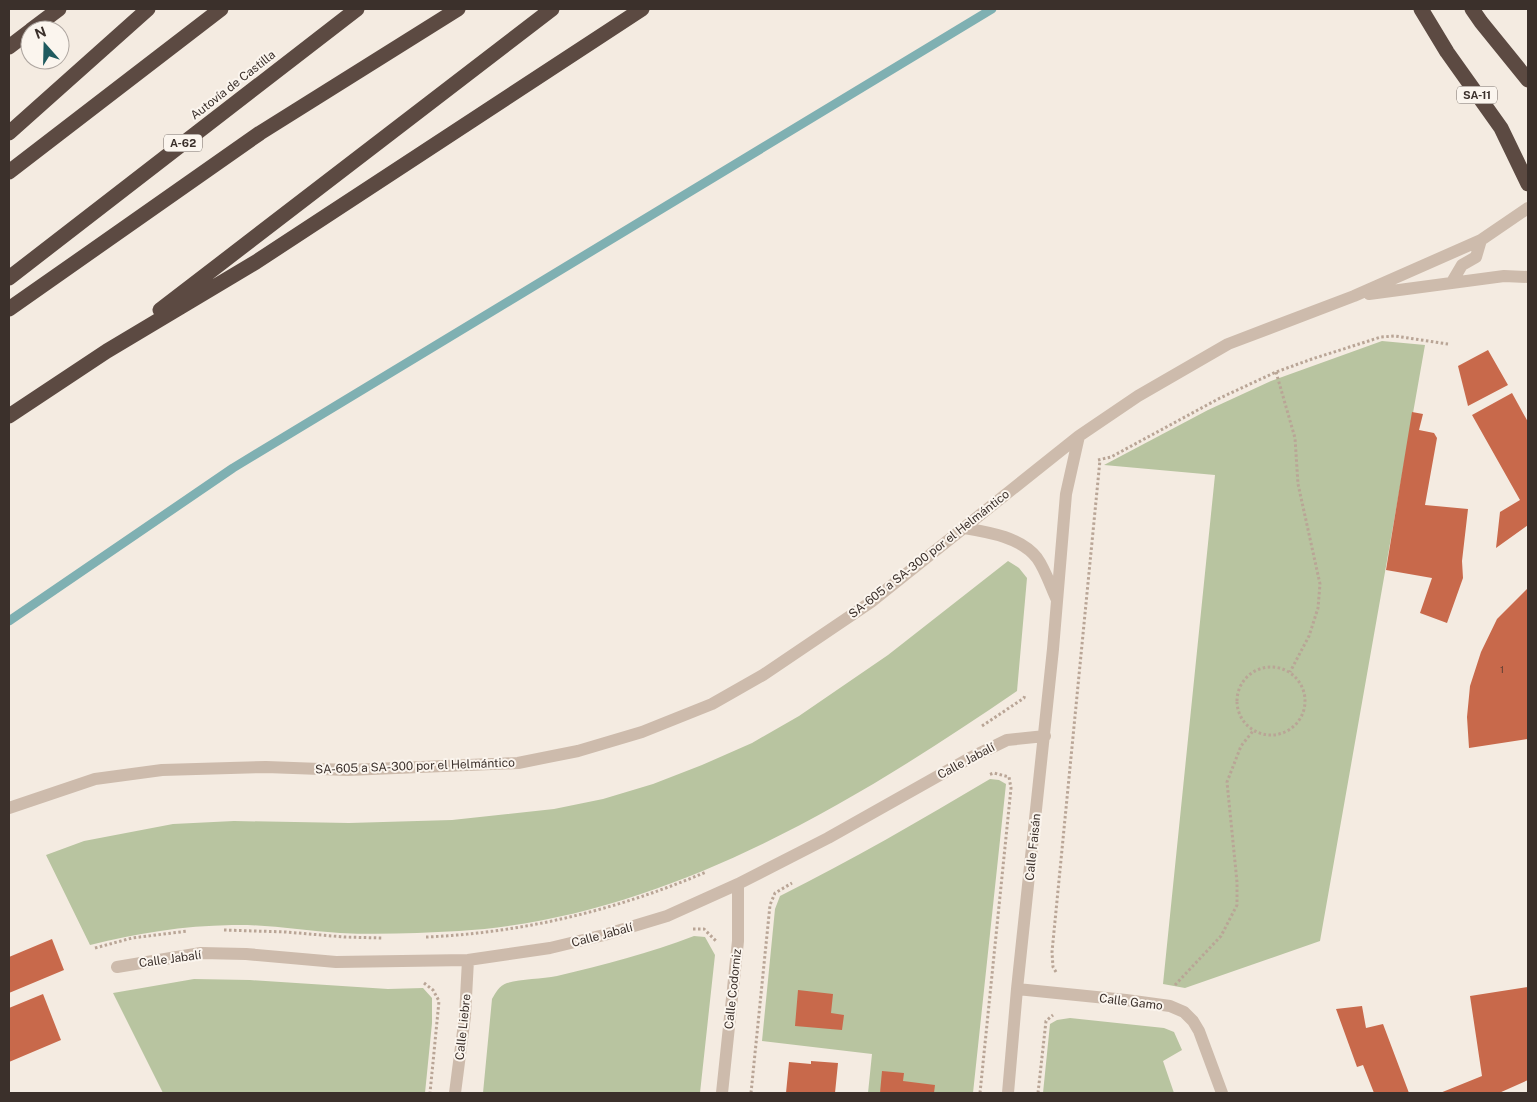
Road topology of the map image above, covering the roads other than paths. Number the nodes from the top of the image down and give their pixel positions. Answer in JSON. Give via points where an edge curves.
{"nodes":[{"id":1,"x":59,"y":9,"type":"edge"},
{"id":2,"x":148,"y":9,"type":"edge"},
{"id":3,"x":221,"y":9,"type":"edge"},
{"id":4,"x":357,"y":9,"type":"edge"},
{"id":5,"x":458,"y":9,"type":"edge"},
{"id":6,"x":552,"y":9,"type":"edge"},
{"id":7,"x":642,"y":9,"type":"edge"},
{"id":8,"x":1420,"y":9,"type":"edge"},
{"id":9,"x":1472,"y":9,"type":"edge"},
{"id":10,"x":44,"y":20,"type":"edge"},
{"id":11,"x":20,"y":38,"type":"edge"},
{"id":12,"x":9,"y":47,"type":"edge"},
{"id":13,"x":1528,"y":80,"type":"edge"},
{"id":14,"x":9,"y":133,"type":"edge"},
{"id":15,"x":9,"y":172,"type":"edge"},
{"id":16,"x":1528,"y":184,"type":"edge"},
{"id":17,"x":1528,"y":208,"type":"edge"},
{"id":18,"x":1481,"y":240,"type":"junction"},
{"id":19,"x":1528,"y":276,"type":"edge"},
{"id":20,"x":9,"y":278,"type":"edge"},
{"id":21,"x":1452,"y":282,"type":"junction"},
{"id":22,"x":1354,"y":296,"type":"junction"},
{"id":23,"x":9,"y":309,"type":"edge"},
{"id":24,"x":107,"y":351,"type":"junction"},
{"id":25,"x":9,"y":416,"type":"edge"},
{"id":26,"x":1079,"y":436,"type":"junction"},
{"id":27,"x":964,"y":528,"type":"junction"},
{"id":28,"x":1058,"y":600,"type":"junction"},
{"id":29,"x":1045,"y":736,"type":"junction"},
{"id":30,"x":9,"y":808,"type":"edge"},
{"id":31,"x":738,"y":884,"type":"junction"},
{"id":32,"x":468,"y":960,"type":"junction"},
{"id":33,"x":117,"y":967,"type":"dead end"},
{"id":34,"x":1017,"y":989,"type":"junction"},
{"id":35,"x":455,"y":1093,"type":"edge"},
{"id":36,"x":722,"y":1093,"type":"edge"},
{"id":37,"x":1008,"y":1093,"type":"edge"},
{"id":38,"x":1222,"y":1093,"type":"edge"}],
"edges":[{"from":1,"to":10,"type":"highway"},
{"from":2,"to":14,"type":"highway"},
{"from":3,"to":15,"type":"highway"},
{"from":4,"to":20,"type":"highway","name":"Autovía de Castilla","number":"A-62"},
{"from":5,"to":23,"type":"highway","via":[[260,133]]},
{"from":6,"to":24,"type":"highway"},
{"from":7,"to":24,"type":"highway","via":[[256,262]]},
{"from":8,"to":16,"type":"highway","number":"SA-11","via":[[1501,128]]},
{"from":9,"to":13,"type":"highway"},
{"from":11,"to":12,"type":"highway"},
{"from":17,"to":18,"type":"street","name":"SA-605 a SA-300 por el Helmántico"},
{"from":18,"to":21,"type":"street","via":[[1476,257],[1462,266]]},
{"from":18,"to":22,"type":"street","name":"SA-605 a SA-300 por el Helmántico"},
{"from":19,"to":21,"type":"street","name":"SA-605 a SA-300 por el Helmántico"},
{"from":21,"to":22,"type":"street","name":"SA-605 a SA-300 por el Helmántico"},
{"from":22,"to":26,"type":"street","name":"SA-605 a SA-300 por el Helmántico","via":[[1228,344],[1138,396]]},
{"from":24,"to":25,"type":"highway"},
{"from":26,"to":27,"type":"street","name":"SA-605 a SA-300 por el Helmántico"},
{"from":26,"to":28,"type":"street","name":"Calle Faisán","via":[[1066,494]]},
{"from":27,"to":28,"type":"street","via":[[1016,541],[1037,558]]},
{"from":27,"to":30,"type":"street","name":"SA-605 a SA-300 por el Helmántico","via":[[871,602],[763,675],[712,704],[642,732],[578,751],[518,763],[348,770],[266,767],[152,772],[95,779]]},
{"from":28,"to":29,"type":"street","name":"Calle Faisán"},
{"from":29,"to":31,"type":"street","name":"Calle Jabalí","via":[[1007,740]]},
{"from":29,"to":34,"type":"street","name":"Calle Faisán"},
{"from":31,"to":32,"type":"street","name":"Calle Jabalí","via":[[667,916],[604,935],[550,948]]},
{"from":31,"to":36,"type":"street","name":"Calle Codorniz","via":[[738,941]]},
{"from":32,"to":33,"type":"street","name":"Calle Jabalí","via":[[336,962],[201,953]]},
{"from":32,"to":35,"type":"street","name":"Calle Liebre"},
{"from":34,"to":37,"type":"street","name":"Calle Faisán"},
{"from":34,"to":38,"type":"street","name":"Calle Gamo","via":[[1170,1006],[1184,1012],[1200,1031]]}]}
